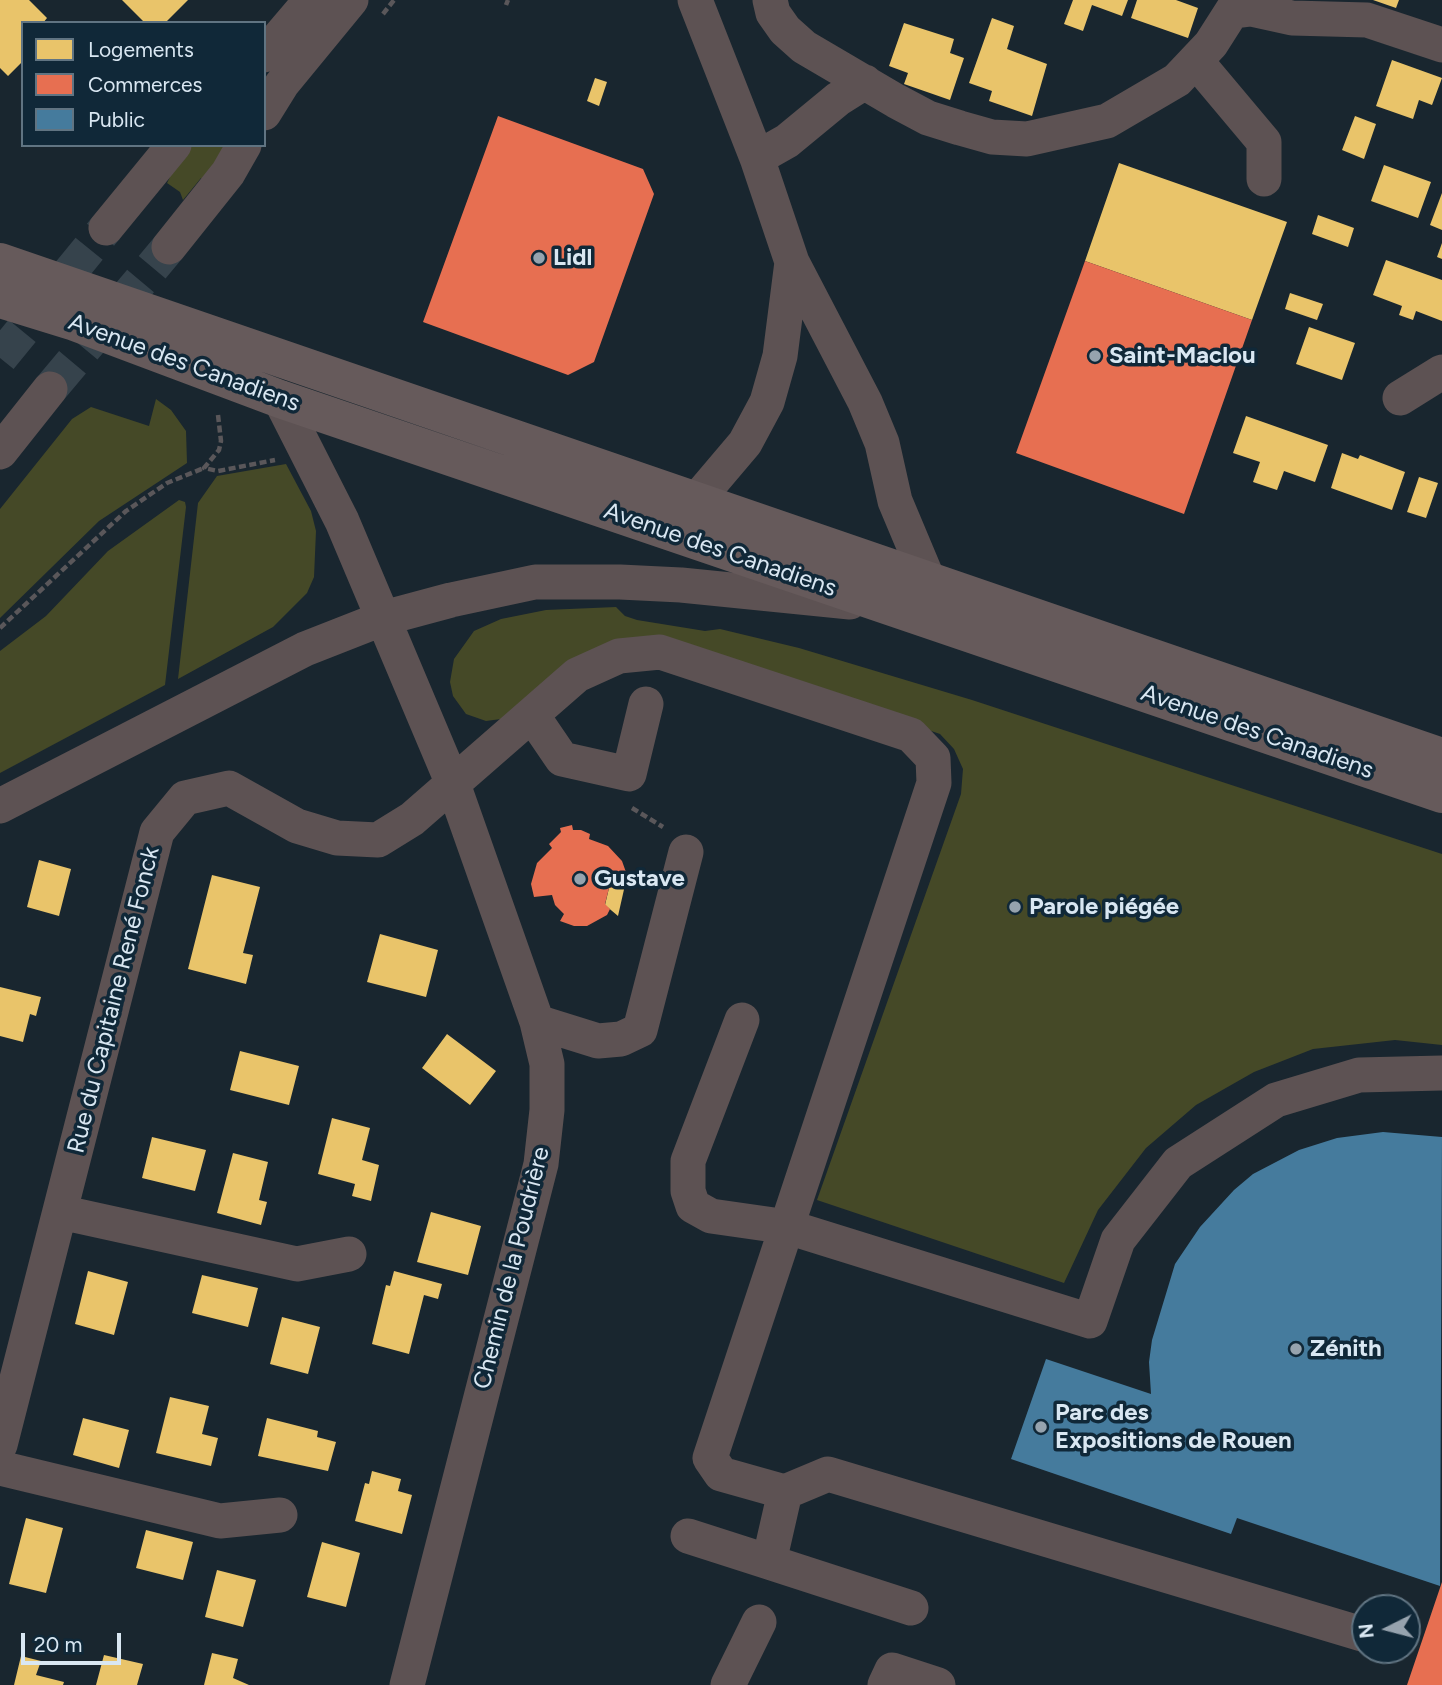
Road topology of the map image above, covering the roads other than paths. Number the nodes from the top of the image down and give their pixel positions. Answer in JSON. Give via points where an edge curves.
{"nodes":[{"id":1,"x":311,"y":0,"type":"edge"},
{"id":2,"x":351,"y":0,"type":"edge"},
{"id":3,"x":695,"y":0,"type":"edge"},
{"id":4,"x":1237,"y":5,"type":"edge"},
{"id":5,"x":772,"y":6,"type":"edge"},
{"id":6,"x":1442,"y":45,"type":"edge"},
{"id":7,"x":266,"y":53,"type":"edge"},
{"id":8,"x":1196,"y":61,"type":"junction"},
{"id":9,"x":865,"y":82,"type":"junction"},
{"id":10,"x":266,"y":110,"type":"edge"},
{"id":11,"x":172,"y":147,"type":"edge"},
{"id":12,"x":243,"y":147,"type":"edge"},
{"id":13,"x":757,"y":158,"type":"junction"},
{"id":14,"x":1264,"y":179,"type":"dead end"},
{"id":15,"x":106,"y":228,"type":"tunnel mouth"},
{"id":16,"x":169,"y":247,"type":"tunnel mouth"},
{"id":17,"x":0,"y":262,"type":"edge"},
{"id":18,"x":792,"y":262,"type":"junction"},
{"id":19,"x":0,"y":299,"type":"edge"},
{"id":20,"x":1442,"y":372,"type":"edge"},
{"id":21,"x":50,"y":389,"type":"tunnel mouth"},
{"id":22,"x":1400,"y":398,"type":"dead end"},
{"id":23,"x":280,"y":399,"type":"junction"},
{"id":24,"x":0,"y":452,"type":"edge"},
{"id":25,"x":695,"y":502,"type":"junction"},
{"id":26,"x":929,"y":582,"type":"junction"},
{"id":27,"x":882,"y":605,"type":"junction"},
{"id":28,"x":384,"y":618,"type":"junction"},
{"id":29,"x":646,"y":704,"type":"dead end"},
{"id":30,"x":532,"y":715,"type":"junction"},
{"id":31,"x":1442,"y":757,"type":"edge"},
{"id":32,"x":453,"y":784,"type":"junction"},
{"id":33,"x":1442,"y":794,"type":"edge"},
{"id":34,"x":0,"y":806,"type":"edge"},
{"id":35,"x":686,"y":852,"type":"road end"},
{"id":36,"x":742,"y":1020,"type":"dead end"},
{"id":37,"x":537,"y":1022,"type":"junction"},
{"id":38,"x":1442,"y":1073,"type":"edge"},
{"id":39,"x":60,"y":1212,"type":"junction"},
{"id":40,"x":788,"y":1227,"type":"junction"},
{"id":41,"x":349,"y":1254,"type":"dead end"},
{"id":42,"x":0,"y":1445,"type":"edge"},
{"id":43,"x":0,"y":1468,"type":"edge"},
{"id":44,"x":785,"y":1492,"type":"junction"},
{"id":45,"x":280,"y":1514,"type":"dead end"},
{"id":46,"x":688,"y":1536,"type":"dead end"},
{"id":47,"x":769,"y":1562,"type":"junction"},
{"id":48,"x":911,"y":1608,"type":"dead end"},
{"id":49,"x":759,"y":1622,"type":"dead end"},
{"id":50,"x":1351,"y":1631,"type":"edge"},
{"id":51,"x":889,"y":1677,"type":"edge"},
{"id":52,"x":407,"y":1685,"type":"edge"},
{"id":53,"x":729,"y":1685,"type":"edge"},
{"id":54,"x":938,"y":1685,"type":"edge"}],
"edges":[{"from":1,"to":7,"type":"street"},
{"from":2,"to":10,"type":"street"},
{"from":3,"to":13,"type":"street"},
{"from":4,"to":6,"type":"street","via":[[1292,18],[1367,20]]},
{"from":4,"to":8,"type":"street"},
{"from":5,"to":9,"type":"street","via":[[785,30],[804,47]]},
{"from":8,"to":9,"type":"street","via":[[1177,80],[1107,121],[1027,139],[992,137],[928,118]]},
{"from":8,"to":14,"type":"street","via":[[1264,142]]},
{"from":9,"to":13,"type":"street"},
{"from":11,"to":15,"type":"street"},
{"from":12,"to":16,"type":"street"},
{"from":13,"to":18,"type":"street"},
{"from":17,"to":25,"type":"main road","name":"Avenue des Canadiens"},
{"from":18,"to":25,"type":"street","via":[[780,356],[767,402],[745,443]]},
{"from":18,"to":26,"type":"street","via":[[865,402],[882,443],[895,501]]},
{"from":19,"to":23,"type":"main road","name":"Avenue des Canadiens"},
{"from":20,"to":22,"type":"street"},
{"from":21,"to":24,"type":"street"},
{"from":23,"to":27,"type":"main road","name":"Avenue des Canadiens"},
{"from":23,"to":28,"type":"street","name":"Chemin de la Poudrière","via":[[342,521]]},
{"from":25,"to":26,"type":"main road","name":"Avenue des Canadiens"},
{"from":26,"to":31,"type":"main road","name":"Avenue des Canadiens"},
{"from":27,"to":28,"type":"street","via":[[681,584],[535,582]]},
{"from":27,"to":33,"type":"main road","name":"Avenue des Canadiens"},
{"from":28,"to":32,"type":"street","name":"Chemin de la Poudrière"},
{"from":28,"to":34,"type":"street","via":[[305,649]]},
{"from":29,"to":30,"type":"street","via":[[629,774],[562,759]]},
{"from":30,"to":32,"type":"street","name":"Rue du Capitaine René Fonck"},
{"from":30,"to":40,"type":"street","name":"Rue du Capitaine René Fonck","via":[[577,675],[619,656],[660,652],[911,735],[933,758],[928,808]]},
{"from":32,"to":37,"type":"street","name":"Chemin de la Poudrière"},
{"from":32,"to":39,"type":"street","name":"Rue du Capitaine René Fonck","via":[[412,819],[378,840],[337,838],[297,826],[229,788],[185,798],[158,831]]},
{"from":35,"to":37,"type":"street","via":[[640,1030],[621,1039],[598,1041]]},
{"from":36,"to":40,"type":"street","via":[[688,1161],[688,1191],[693,1206],[710,1216]]},
{"from":37,"to":52,"type":"street","name":"Chemin de la Poudrière","via":[[547,1064],[541,1164]]},
{"from":38,"to":40,"type":"street","via":[[1359,1075],[1276,1100],[1178,1163],[1118,1240],[1090,1321]]},
{"from":39,"to":41,"type":"street","via":[[297,1264]]},
{"from":39,"to":42,"type":"street","name":"Rue du Capitaine René Fonck"},
{"from":40,"to":44,"type":"street","name":"Rue du Capitaine René Fonck","via":[[710,1458],[721,1474]]},
{"from":43,"to":45,"type":"street","via":[[220,1521]]},
{"from":44,"to":47,"type":"street"},
{"from":44,"to":50,"type":"street","via":[[828,1474]]},
{"from":46,"to":47,"type":"street"},
{"from":47,"to":48,"type":"street"},
{"from":49,"to":53,"type":"street"},
{"from":51,"to":54,"type":"street"}]}
